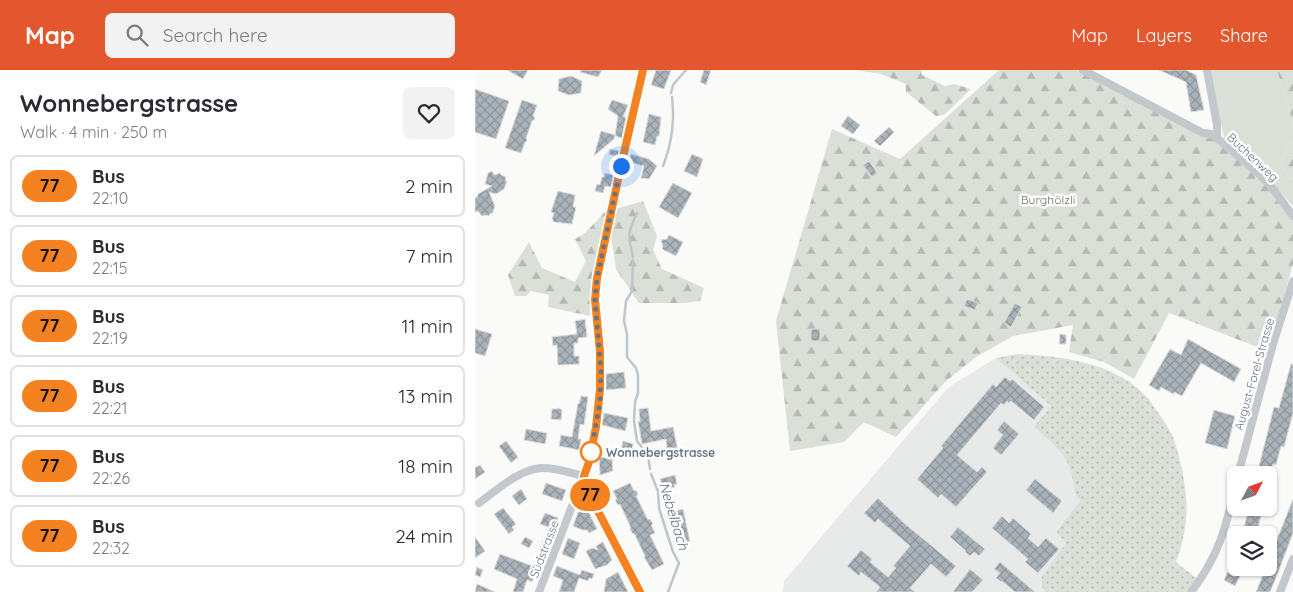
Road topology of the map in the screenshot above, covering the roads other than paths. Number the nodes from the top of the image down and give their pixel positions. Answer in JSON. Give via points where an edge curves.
{"nodes":[{"id":1,"x":643,"y":70,"type":"edge"},
{"id":2,"x":1083,"y":70,"type":"edge"},
{"id":3,"x":1207,"y":70,"type":"edge"},
{"id":4,"x":1217,"y":138,"type":"junction"},
{"id":5,"x":1293,"y":216,"type":"edge"},
{"id":6,"x":1293,"y":280,"type":"edge"},
{"id":7,"x":1240,"y":466,"type":"edge"},
{"id":8,"x":584,"y":479,"type":"junction"},
{"id":9,"x":588,"y":492,"type":"junction"},
{"id":10,"x":479,"y":503,"type":"dead end"},
{"id":11,"x":1228,"y":516,"type":"edge"},
{"id":12,"x":1293,"y":560,"type":"edge"},
{"id":13,"x":539,"y":592,"type":"edge"},
{"id":14,"x":639,"y":592,"type":"edge"},
{"id":15,"x":1191,"y":592,"type":"edge"},
{"id":16,"x":1280,"y":592,"type":"edge"}],
"edges":[{"from":1,"to":8,"type":"street","via":[[597,278],[595,300],[601,358],[600,402]]},
{"from":2,"to":4,"type":"street","name":"Buchenweg"},
{"from":3,"to":4,"type":"street"},
{"from":4,"to":5,"type":"street","name":"Buchenweg","via":[[1271,186]]},
{"from":6,"to":7,"type":"street","name":"August-Forel-Strasse"},
{"from":8,"to":9,"type":"street"},
{"from":8,"to":10,"type":"street","via":[[551,469],[534,469]]},
{"from":9,"to":13,"type":"street","name":"Südstrasse","via":[[572,506]]},
{"from":9,"to":14,"type":"street"},
{"from":11,"to":15,"type":"street","via":[[1213,561]]},
{"from":12,"to":16,"type":"street"}]}
